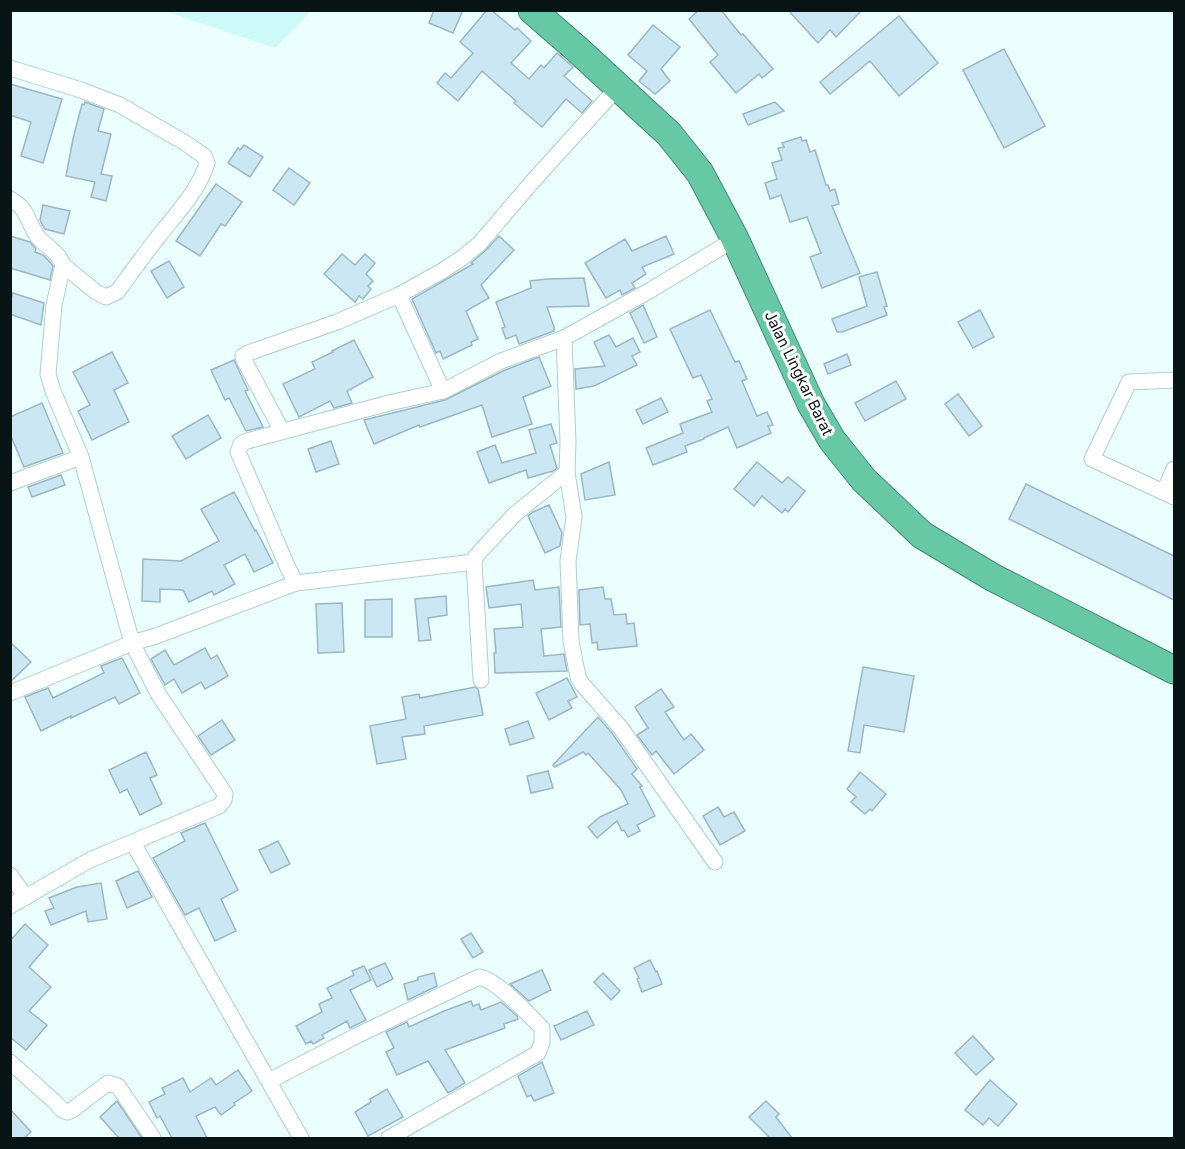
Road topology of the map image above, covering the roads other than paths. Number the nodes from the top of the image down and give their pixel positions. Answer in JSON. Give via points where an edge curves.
{"nodes":[{"id":1,"x":532,"y":10,"type":"edge"},
{"id":2,"x":10,"y":68,"type":"edge"},
{"id":3,"x":618,"y":87,"type":"junction"},
{"id":4,"x":10,"y":199,"type":"edge"},
{"id":5,"x":735,"y":239,"type":"junction"},
{"id":6,"x":63,"y":265,"type":"junction"},
{"id":7,"x":399,"y":295,"type":"junction"},
{"id":8,"x":564,"y":338,"type":"junction"},
{"id":9,"x":1174,"y":380,"type":"edge"},
{"id":10,"x":442,"y":391,"type":"junction"},
{"id":11,"x":282,"y":431,"type":"junction"},
{"id":12,"x":81,"y":457,"type":"junction"},
{"id":13,"x":1174,"y":469,"type":"edge"},
{"id":14,"x":567,"y":472,"type":"junction"},
{"id":15,"x":10,"y":483,"type":"edge"},
{"id":16,"x":1169,"y":495,"type":"edge"},
{"id":17,"x":474,"y":562,"type":"junction"},
{"id":18,"x":296,"y":583,"type":"junction"},
{"id":19,"x":132,"y":643,"type":"junction"},
{"id":20,"x":1174,"y":670,"type":"edge"},
{"id":21,"x":481,"y":680,"type":"dead end"},
{"id":22,"x":10,"y":693,"type":"edge"},
{"id":23,"x":133,"y":843,"type":"junction"},
{"id":24,"x":716,"y":862,"type":"dead end"},
{"id":25,"x":10,"y":875,"type":"edge"},
{"id":26,"x":26,"y":897,"type":"junction"},
{"id":27,"x":10,"y":906,"type":"edge"},
{"id":28,"x":10,"y":1062,"type":"edge"},
{"id":29,"x":269,"y":1081,"type":"junction"},
{"id":30,"x":153,"y":1138,"type":"edge"},
{"id":31,"x":301,"y":1138,"type":"edge"},
{"id":32,"x":389,"y":1138,"type":"edge"}],
"edges":[{"from":1,"to":3,"type":"highway","name":"Jalan Lingkar Barat"},
{"from":2,"to":6,"type":"street","via":[[120,105],[187,144],[204,156],[207,163],[179,212],[117,292],[106,297],[96,292]]},
{"from":3,"to":5,"type":"highway","name":"Jalan Lingkar Barat","via":[[669,134],[700,172]]},
{"from":3,"to":7,"type":"street","via":[[480,243],[442,271]]},
{"from":4,"to":6,"type":"street","via":[[24,209],[38,236]]},
{"from":5,"to":8,"type":"street"},
{"from":5,"to":20,"type":"highway","name":"Jalan Lingkar Barat","via":[[812,404],[832,440],[864,480],[922,535],[992,578]]},
{"from":6,"to":12,"type":"street","via":[[54,305],[48,374]]},
{"from":7,"to":10,"type":"street"},
{"from":7,"to":11,"type":"street","via":[[243,356]]},
{"from":8,"to":10,"type":"street","via":[[501,361]]},
{"from":8,"to":14,"type":"street"},
{"from":9,"to":16,"type":"street","via":[[1129,382],[1092,459]]},
{"from":10,"to":11,"type":"street"},
{"from":11,"to":18,"type":"street","via":[[247,441],[238,452]]},
{"from":12,"to":15,"type":"street"},
{"from":12,"to":19,"type":"street"},
{"from":13,"to":16,"type":"street"},
{"from":14,"to":17,"type":"street","via":[[515,514],[481,549]]},
{"from":14,"to":24,"type":"street","via":[[574,517],[568,561],[571,641],[578,677],[620,727]]},
{"from":17,"to":18,"type":"street"},
{"from":17,"to":21,"type":"street"},
{"from":18,"to":19,"type":"street"},
{"from":19,"to":22,"type":"street"},
{"from":19,"to":23,"type":"street","via":[[159,695],[225,794],[219,806]]},
{"from":23,"to":26,"type":"street","via":[[90,860]]},
{"from":23,"to":29,"type":"street"},
{"from":25,"to":26,"type":"street"},
{"from":26,"to":27,"type":"street"},
{"from":28,"to":30,"type":"street","via":[[67,1112],[108,1083],[118,1086]]},
{"from":29,"to":31,"type":"street"},
{"from":29,"to":32,"type":"street","via":[[480,977],[522,1007],[542,1028],[538,1053]]}]}
